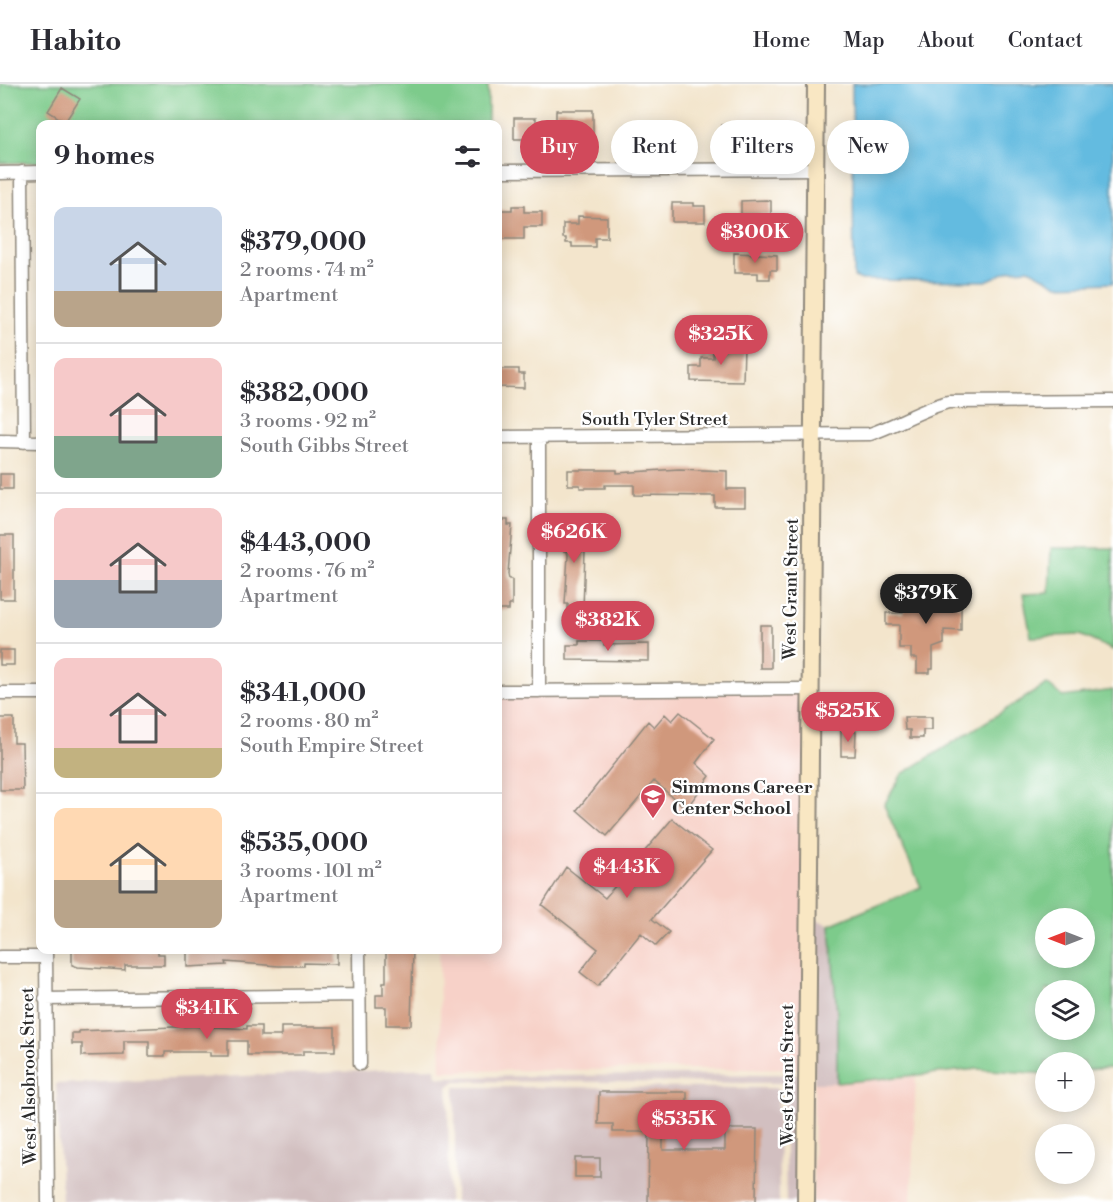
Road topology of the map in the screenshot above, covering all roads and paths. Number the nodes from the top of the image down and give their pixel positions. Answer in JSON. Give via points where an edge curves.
{"nodes":[{"id":1,"x":816,"y":84,"type":"edge"},
{"id":2,"x":815,"y":169,"type":"edge"},
{"id":3,"x":710,"y":170,"type":"edge"},
{"id":4,"x":502,"y":171,"type":"edge"},
{"id":5,"x":0,"y":172,"type":"edge"},
{"id":6,"x":22,"y":172,"type":"junction"},
{"id":7,"x":36,"y":172,"type":"edge"},
{"id":8,"x":815,"y":174,"type":"edge"},
{"id":9,"x":1113,"y":401,"type":"edge"},
{"id":10,"x":812,"y":436,"type":"junction"},
{"id":11,"x":502,"y":437,"type":"edge"},
{"id":12,"x":539,"y":437,"type":"junction"},
{"id":13,"x":0,"y":441,"type":"edge"},
{"id":14,"x":24,"y":442,"type":"junction"},
{"id":15,"x":36,"y":442,"type":"edge"},
{"id":16,"x":809,"y":689,"type":"junction"},
{"id":17,"x":502,"y":691,"type":"edge"},
{"id":18,"x":539,"y":691,"type":"junction"},
{"id":19,"x":0,"y":693,"type":"edge"},
{"id":20,"x":36,"y":693,"type":"edge"},
{"id":21,"x":36,"y":954,"type":"edge"},
{"id":22,"x":46,"y":954,"type":"edge"},
{"id":23,"x":359,"y":954,"type":"edge"},
{"id":24,"x":0,"y":957,"type":"edge"},
{"id":25,"x":359,"y":995,"type":"junction"},
{"id":26,"x":45,"y":999,"type":"junction"},
{"id":27,"x":360,"y":1064,"type":"dead end"},
{"id":28,"x":48,"y":1202,"type":"edge"},
{"id":29,"x":806,"y":1202,"type":"edge"}],
"edges":[{"from":1,"to":2,"type":"street","name":"West Grant Street"},
{"from":3,"to":4,"type":"street"},
{"from":5,"to":6,"type":"street"},
{"from":6,"to":7,"type":"street"},
{"from":6,"to":14,"type":"street"},
{"from":8,"to":10,"type":"street","name":"West Grant Street"},
{"from":9,"to":10,"type":"street","name":"South Tyler Street","via":[[948,402],[870,434]]},
{"from":10,"to":12,"type":"street","name":"South Tyler Street"},
{"from":10,"to":16,"type":"street","name":"West Grant Street"},
{"from":11,"to":12,"type":"street","name":"South Tyler Street"},
{"from":12,"to":18,"type":"street"},
{"from":13,"to":14,"type":"street"},
{"from":14,"to":15,"type":"street"},
{"from":16,"to":18,"type":"street"},
{"from":16,"to":29,"type":"street","name":"West Grant Street"},
{"from":17,"to":18,"type":"street"},
{"from":19,"to":20,"type":"street"},
{"from":21,"to":24,"type":"street"},
{"from":22,"to":26,"type":"street","name":"West Alsobrook Street"},
{"from":23,"to":25,"type":"street"},
{"from":25,"to":26,"type":"street"},
{"from":25,"to":27,"type":"street"},
{"from":26,"to":28,"type":"street","name":"West Alsobrook Street"}]}
